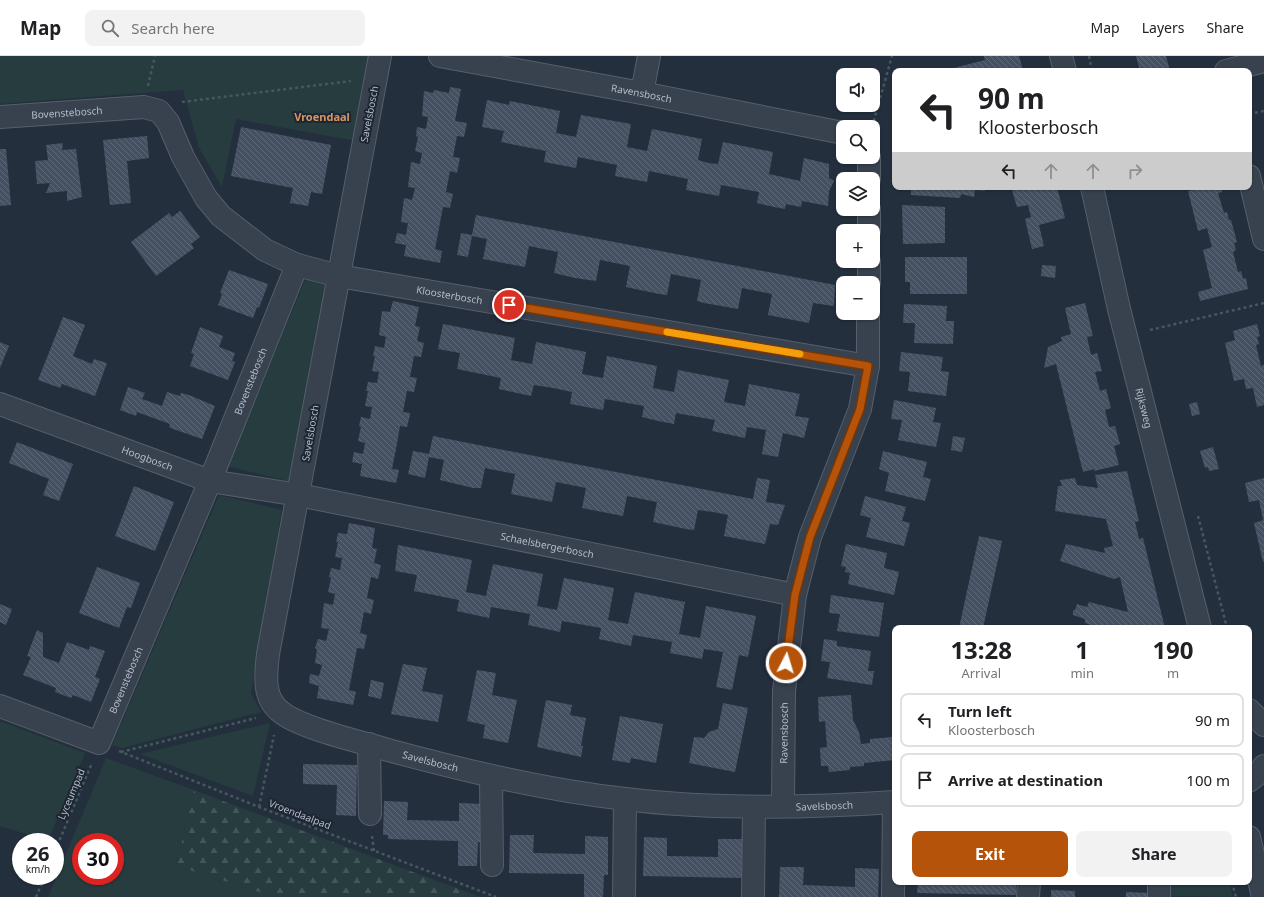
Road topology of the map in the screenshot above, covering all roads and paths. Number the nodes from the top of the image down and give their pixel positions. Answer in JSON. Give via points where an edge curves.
{"nodes":[{"id":1,"x":155,"y":56,"type":"edge"},
{"id":2,"x":380,"y":56,"type":"edge"},
{"id":3,"x":440,"y":56,"type":"edge"},
{"id":4,"x":649,"y":56,"type":"edge"},
{"id":5,"x":892,"y":56,"type":"edge"},
{"id":6,"x":1061,"y":56,"type":"edge"},
{"id":7,"x":1068,"y":56,"type":"edge"},
{"id":8,"x":1089,"y":56,"type":"edge"},
{"id":9,"x":1264,"y":60,"type":"edge"},
{"id":10,"x":1065,"y":68,"type":"edge"},
{"id":11,"x":1066,"y":68,"type":"edge"},
{"id":12,"x":1091,"y":68,"type":"edge"},
{"id":13,"x":1236,"y":68,"type":"edge"},
{"id":14,"x":376,"y":78,"type":"junction"},
{"id":15,"x":642,"y":93,"type":"junction"},
{"id":16,"x":144,"y":107,"type":"junction"},
{"id":17,"x":1264,"y":110,"type":"edge"},
{"id":18,"x":1252,"y":113,"type":"edge"},
{"id":19,"x":0,"y":117,"type":"edge"},
{"id":20,"x":874,"y":120,"type":"edge"},
{"id":21,"x":836,"y":132,"type":"edge"},
{"id":22,"x":1252,"y":188,"type":"edge"},
{"id":23,"x":1093,"y":190,"type":"edge"},
{"id":24,"x":1264,"y":238,"type":"edge"},
{"id":25,"x":297,"y":265,"type":"junction"},
{"id":26,"x":339,"y":276,"type":"junction"},
{"id":27,"x":1264,"y":303,"type":"edge"},
{"id":28,"x":868,"y":320,"type":"edge"},
{"id":29,"x":1148,"y":323,"type":"dead end"},
{"id":30,"x":1150,"y":330,"type":"junction"},
{"id":31,"x":1152,"y":338,"type":"dead end"},
{"id":32,"x":868,"y":366,"type":"junction"},
{"id":33,"x":0,"y":404,"type":"edge"},
{"id":34,"x":210,"y":481,"type":"junction"},
{"id":35,"x":299,"y":496,"type":"junction"},
{"id":36,"x":1196,"y":510,"type":"dead end"},
{"id":37,"x":795,"y":595,"type":"junction"},
{"id":38,"x":1199,"y":625,"type":"edge"},
{"id":39,"x":1226,"y":625,"type":"edge"},
{"id":40,"x":0,"y":706,"type":"edge"},
{"id":41,"x":280,"y":712,"type":"junction"},
{"id":42,"x":1252,"y":713,"type":"edge"},
{"id":43,"x":1264,"y":725,"type":"edge"},
{"id":44,"x":370,"y":744,"type":"junction"},
{"id":45,"x":107,"y":748,"type":"junction"},
{"id":46,"x":121,"y":752,"type":"junction"},
{"id":47,"x":1264,"y":766,"type":"edge"},
{"id":48,"x":491,"y":777,"type":"junction"},
{"id":49,"x":1252,"y":779,"type":"edge"},
{"id":50,"x":625,"y":799,"type":"junction"},
{"id":51,"x":892,"y":802,"type":"edge"},
{"id":52,"x":784,"y":806,"type":"junction"},
{"id":53,"x":259,"y":807,"type":"junction"},
{"id":54,"x":754,"y":807,"type":"junction"},
{"id":55,"x":370,"y":814,"type":"dead end"},
{"id":56,"x":64,"y":833,"type":"edge"},
{"id":57,"x":1252,"y":850,"type":"edge"},
{"id":58,"x":492,"y":866,"type":"dead end"},
{"id":59,"x":41,"y":885,"type":"edge"},
{"id":60,"x":893,"y":885,"type":"edge"},
{"id":61,"x":1029,"y":885,"type":"edge"},
{"id":62,"x":1160,"y":885,"type":"edge"},
{"id":63,"x":1233,"y":885,"type":"edge"},
{"id":64,"x":36,"y":897,"type":"edge"},
{"id":65,"x":496,"y":897,"type":"edge"},
{"id":66,"x":624,"y":897,"type":"edge"},
{"id":67,"x":753,"y":897,"type":"edge"},
{"id":68,"x":893,"y":897,"type":"edge"},
{"id":69,"x":1028,"y":897,"type":"edge"},
{"id":70,"x":1159,"y":897,"type":"edge"},
{"id":71,"x":1236,"y":897,"type":"edge"},
{"id":72,"x":1263,"y":897,"type":"edge"}],
"edges":[{"from":1,"to":16,"type":"path"},
{"from":2,"to":14,"type":"street","name":"Savelsbosch"},
{"from":3,"to":15,"type":"street","name":"Ravensbosch"},
{"from":4,"to":15,"type":"street"},
{"from":5,"to":20,"type":"path"},
{"from":6,"to":10,"type":"street"},
{"from":7,"to":11,"type":"street"},
{"from":8,"to":12,"type":"path"},
{"from":9,"to":13,"type":"street"},
{"from":14,"to":16,"type":"path"},
{"from":14,"to":26,"type":"street","name":"Savelsbosch"},
{"from":15,"to":21,"type":"street","name":"Ravensbosch"},
{"from":16,"to":19,"type":"street","name":"Bovenstebosch"},
{"from":16,"to":25,"type":"street","name":"Bovenstebosch","via":[[159,111],[168,122],[206,198],[221,216],[265,250]]},
{"from":17,"to":18,"type":"path"},
{"from":22,"to":24,"type":"street"},
{"from":23,"to":38,"type":"street","name":"Rijksweg","via":[[1119,309]]},
{"from":25,"to":26,"type":"street","name":"Kloosterbosch"},
{"from":25,"to":34,"type":"street","name":"Bovenstebosch"},
{"from":26,"to":32,"type":"street","name":"Kloosterbosch"},
{"from":26,"to":35,"type":"street","name":"Savelsbosch"},
{"from":27,"to":30,"type":"path"},
{"from":28,"to":32,"type":"street","name":"Ravensbosch"},
{"from":29,"to":30,"type":"path"},
{"from":30,"to":31,"type":"path"},
{"from":32,"to":37,"type":"street","name":"Ravensbosch","via":[[860,409],[810,537]]},
{"from":33,"to":34,"type":"street","name":"Hoogbosch"},
{"from":34,"to":35,"type":"street","name":"Hoogbosch"},
{"from":34,"to":45,"type":"street","name":"Bovenstebosch"},
{"from":35,"to":37,"type":"street","name":"Schaelsbergerbosch"},
{"from":35,"to":41,"type":"street","name":"Savelsbosch","via":[[268,654],[265,684]]},
{"from":36,"to":39,"type":"path"},
{"from":37,"to":52,"type":"street","name":"Ravensbosch","via":[[784,691]]},
{"from":40,"to":45,"type":"street"},
{"from":41,"to":44,"type":"street","name":"Savelsbosch","via":[[297,722]]},
{"from":41,"to":46,"type":"path"},
{"from":41,"to":53,"type":"path"},
{"from":42,"to":43,"type":"street"},
{"from":44,"to":48,"type":"street","name":"Savelsbosch"},
{"from":44,"to":55,"type":"street"},
{"from":45,"to":46,"type":"path","name":"Vroendaalpad"},
{"from":45,"to":46,"type":"path"},
{"from":45,"to":56,"type":"path","name":"Lyceumpad"},
{"from":46,"to":53,"type":"path","name":"Vroendaalpad"},
{"from":47,"to":49,"type":"street"},
{"from":48,"to":50,"type":"street","name":"Savelsbosch"},
{"from":48,"to":58,"type":"street"},
{"from":50,"to":54,"type":"street","name":"Savelsbosch","via":[[684,805]]},
{"from":50,"to":66,"type":"street"},
{"from":51,"to":52,"type":"street","name":"Savelsbosch"},
{"from":52,"to":54,"type":"street","name":"Savelsbosch"},
{"from":53,"to":65,"type":"path","name":"Vroendaalpad"},
{"from":54,"to":67,"type":"street"},
{"from":57,"to":72,"type":"street"},
{"from":59,"to":64,"type":"path"},
{"from":60,"to":68,"type":"street","name":"Savelsbosch"},
{"from":61,"to":69,"type":"street"},
{"from":62,"to":70,"type":"street"},
{"from":63,"to":71,"type":"path"}]}
